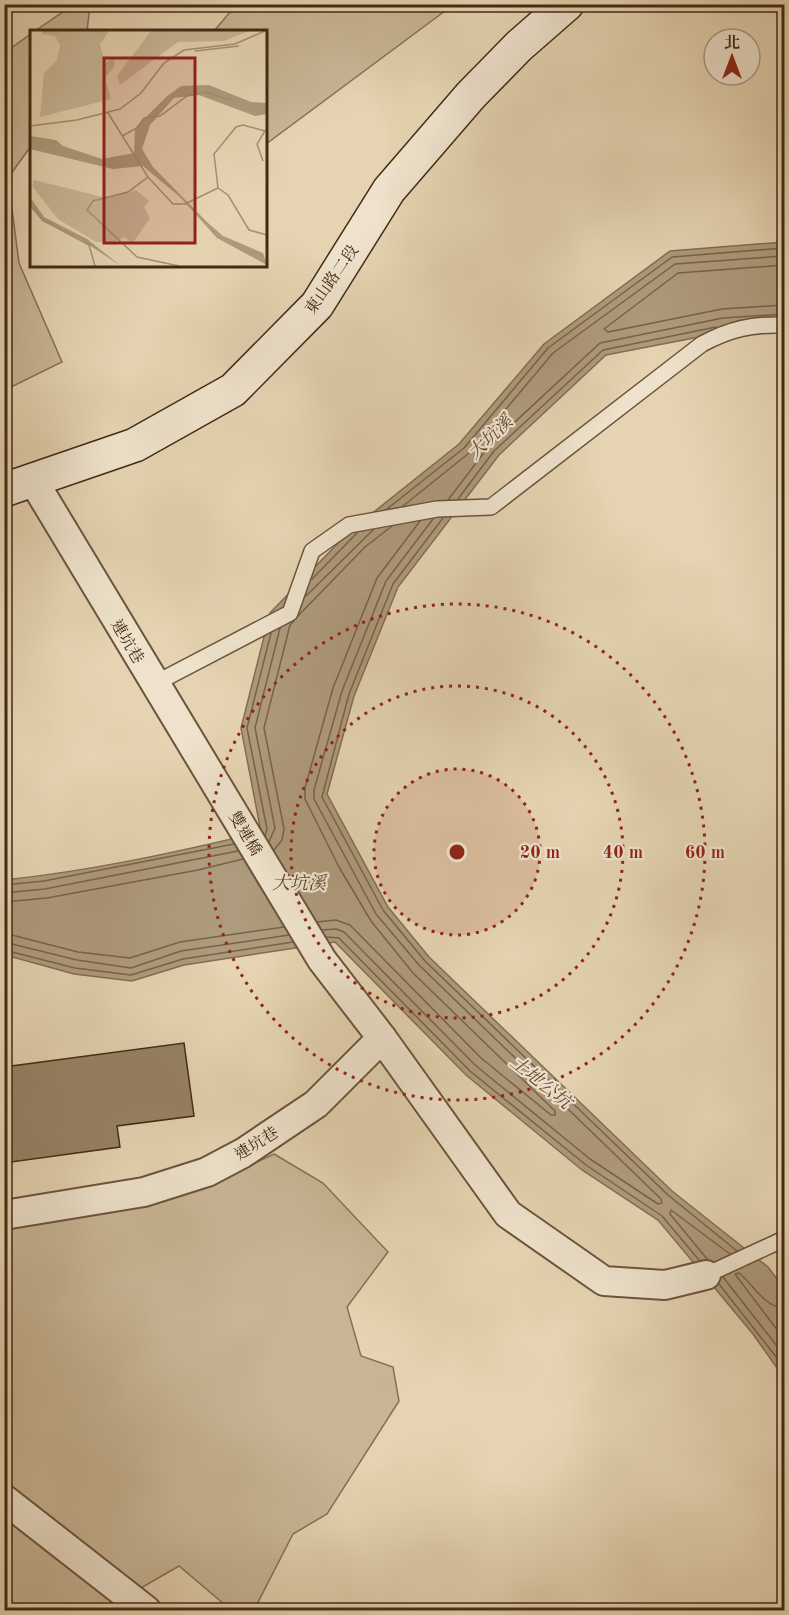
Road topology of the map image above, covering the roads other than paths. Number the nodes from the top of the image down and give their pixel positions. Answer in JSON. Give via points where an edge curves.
{"nodes":[{"id":1,"x":567,"y":4,"type":"edge"},
{"id":2,"x":784,"y":326,"type":"edge"},
{"id":3,"x":19,"y":486,"type":"edge"},
{"id":4,"x":154,"y":684,"type":"junction"},
{"id":5,"x":225,"y":798,"type":"joint"},
{"id":6,"x":382,"y":1038,"type":"junction"},
{"id":7,"x":4,"y":1215,"type":"edge"},
{"id":8,"x":779,"y":1242,"type":"edge"},
{"id":9,"x":706,"y":1275,"type":"joint"},
{"id":10,"x":4,"y":1499,"type":"edge"},
{"id":11,"x":146,"y":1611,"type":"edge"}],
"edges":[{"from":1,"to":3,"type":"main road","name":"東山路二段","via":[[471,94],[389,190],[317,305],[233,390],[135,445]]},
{"from":2,"to":4,"type":"lane","via":[[727,331],[702,345],[491,507],[437,509],[349,525],[312,551],[290,613]]},
{"from":3,"to":4,"type":"street","name":"連坑巷"},
{"from":4,"to":5,"type":"street","name":"連坑巷"},
{"from":5,"to":6,"type":"street","name":"雙連橋","via":[[322,960]]},
{"from":6,"to":7,"type":"street","name":"連坑巷","via":[[316,1104],[207,1172],[144,1192]]},
{"from":6,"to":9,"type":"street","via":[[508,1214],[604,1281],[665,1285]]},
{"from":8,"to":9,"type":"lane"},
{"from":10,"to":11,"type":"street"}]}
